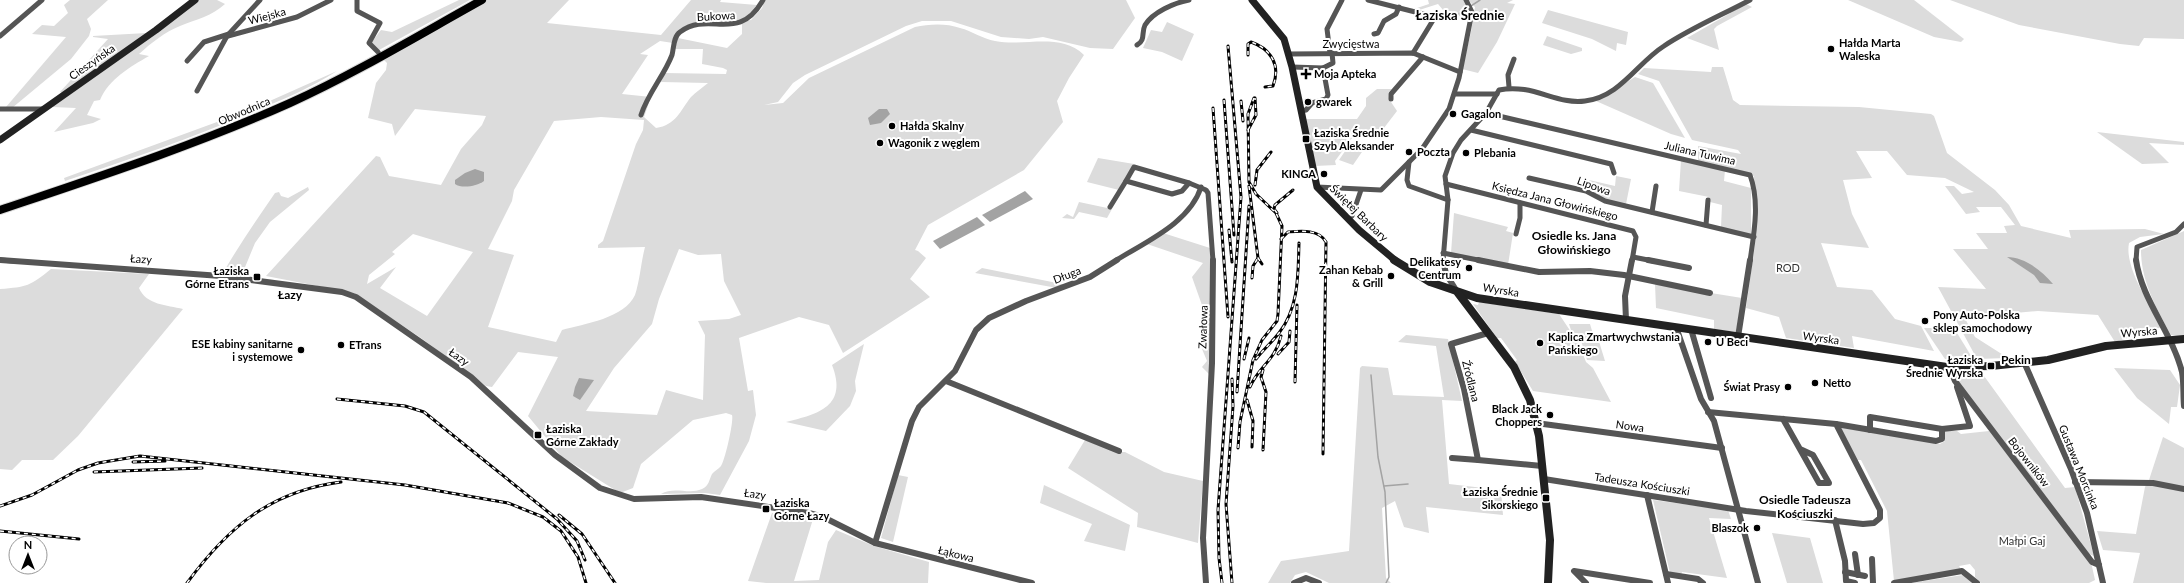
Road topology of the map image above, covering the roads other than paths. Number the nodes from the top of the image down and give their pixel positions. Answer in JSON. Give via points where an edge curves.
{"nodes":[{"id":1,"x":42,"y":0,"type":"edge"},
{"id":2,"x":195,"y":0,"type":"edge"},
{"id":3,"x":260,"y":0,"type":"edge"},
{"id":4,"x":331,"y":0,"type":"edge"},
{"id":5,"x":357,"y":0,"type":"edge"},
{"id":6,"x":474,"y":0,"type":"edge"},
{"id":7,"x":482,"y":0,"type":"edge"},
{"id":8,"x":763,"y":0,"type":"edge"},
{"id":9,"x":1189,"y":0,"type":"edge"},
{"id":10,"x":1252,"y":0,"type":"edge"},
{"id":11,"x":1342,"y":0,"type":"edge"},
{"id":12,"x":1368,"y":0,"type":"edge"},
{"id":13,"x":1466,"y":0,"type":"edge"},
{"id":14,"x":1750,"y":0,"type":"edge"},
{"id":15,"x":1399,"y":8,"type":"junction"},
{"id":16,"x":1374,"y":34,"type":"dead end"},
{"id":17,"x":228,"y":35,"type":"junction"},
{"id":18,"x":0,"y":36,"type":"edge"},
{"id":19,"x":1137,"y":45,"type":"dead end"},
{"id":20,"x":378,"y":52,"type":"junction"},
{"id":21,"x":1331,"y":53,"type":"junction"},
{"id":22,"x":1413,"y":53,"type":"junction"},
{"id":23,"x":1289,"y":54,"type":"junction"},
{"id":24,"x":1424,"y":57,"type":"junction"},
{"id":25,"x":1514,"y":59,"type":"dead end"},
{"id":26,"x":187,"y":61,"type":"dead end"},
{"id":27,"x":1292,"y":67,"type":"junction"},
{"id":28,"x":1323,"y":68,"type":"junction"},
{"id":29,"x":1460,"y":72,"type":"junction"},
{"id":30,"x":1509,"y":87,"type":"junction"},
{"id":31,"x":197,"y":91,"type":"dead end"},
{"id":32,"x":1455,"y":94,"type":"junction"},
{"id":33,"x":1497,"y":94,"type":"junction"},
{"id":34,"x":1391,"y":99,"type":"dead end"},
{"id":35,"x":0,"y":109,"type":"edge"},
{"id":36,"x":44,"y":109,"type":"junction"},
{"id":37,"x":1300,"y":111,"type":"junction"},
{"id":38,"x":641,"y":114,"type":"dead end"},
{"id":39,"x":1486,"y":114,"type":"junction"},
{"id":40,"x":1471,"y":130,"type":"junction"},
{"id":41,"x":0,"y":140,"type":"edge"},
{"id":42,"x":1409,"y":162,"type":"junction"},
{"id":43,"x":1614,"y":172,"type":"dead end"},
{"id":44,"x":1529,"y":178,"type":"dead end"},
{"id":45,"x":1126,"y":181,"type":"junction"},
{"id":46,"x":1189,"y":183,"type":"junction"},
{"id":47,"x":1446,"y":184,"type":"junction"},
{"id":48,"x":1656,"y":186,"type":"dead end"},
{"id":49,"x":1201,"y":187,"type":"junction"},
{"id":50,"x":1317,"y":187,"type":"junction"},
{"id":51,"x":1361,"y":190,"type":"junction"},
{"id":52,"x":1586,"y":197,"type":"dead end"},
{"id":53,"x":1448,"y":200,"type":"junction"},
{"id":54,"x":1708,"y":200,"type":"dead end"},
{"id":55,"x":1605,"y":201,"type":"junction"},
{"id":56,"x":1520,"y":203,"type":"junction"},
{"id":57,"x":0,"y":206,"type":"edge"},
{"id":58,"x":1110,"y":207,"type":"dead end"},
{"id":59,"x":0,"y":210,"type":"edge"},
{"id":60,"x":1652,"y":212,"type":"junction"},
{"id":61,"x":1350,"y":217,"type":"junction"},
{"id":62,"x":2184,"y":224,"type":"edge"},
{"id":63,"x":1706,"y":225,"type":"junction"},
{"id":64,"x":1516,"y":234,"type":"dead end"},
{"id":65,"x":1754,"y":237,"type":"junction"},
{"id":66,"x":1443,"y":252,"type":"junction"},
{"id":67,"x":1633,"y":257,"type":"junction"},
{"id":68,"x":0,"y":260,"type":"edge"},
{"id":69,"x":1689,"y":268,"type":"dead end"},
{"id":70,"x":1630,"y":277,"type":"junction"},
{"id":71,"x":1450,"y":281,"type":"junction"},
{"id":72,"x":1443,"y":288,"type":"junction"},
{"id":73,"x":1710,"y":293,"type":"dead end"},
{"id":74,"x":1458,"y":294,"type":"junction"},
{"id":75,"x":1472,"y":296,"type":"junction"},
{"id":76,"x":1626,"y":320,"type":"junction"},
{"id":77,"x":1480,"y":323,"type":"junction"},
{"id":78,"x":1676,"y":327,"type":"junction"},
{"id":79,"x":1691,"y":329,"type":"junction"},
{"id":80,"x":1488,"y":333,"type":"junction"},
{"id":81,"x":1738,"y":337,"type":"junction"},
{"id":82,"x":2183,"y":339,"type":"edge"},
{"id":83,"x":2169,"y":340,"type":"junction"},
{"id":84,"x":2024,"y":362,"type":"junction"},
{"id":85,"x":1949,"y":367,"type":"junction"},
{"id":86,"x":946,"y":381,"type":"junction"},
{"id":87,"x":1955,"y":381,"type":"junction"},
{"id":88,"x":1711,"y":398,"type":"dead end"},
{"id":89,"x":2184,"y":406,"type":"edge"},
{"id":90,"x":1708,"y":412,"type":"junction"},
{"id":91,"x":1784,"y":419,"type":"junction"},
{"id":92,"x":1536,"y":423,"type":"junction"},
{"id":93,"x":1836,"y":424,"type":"junction"},
{"id":94,"x":1942,"y":429,"type":"junction"},
{"id":95,"x":1870,"y":430,"type":"junction"},
{"id":96,"x":1722,"y":448,"type":"junction"},
{"id":97,"x":1800,"y":449,"type":"junction"},
{"id":98,"x":1119,"y":451,"type":"dead end"},
{"id":99,"x":1452,"y":458,"type":"dead end"},
{"id":100,"x":1478,"y":460,"type":"junction"},
{"id":101,"x":1542,"y":466,"type":"junction"},
{"id":102,"x":1544,"y":479,"type":"junction"},
{"id":103,"x":2075,"y":482,"type":"junction"},
{"id":104,"x":2184,"y":489,"type":"edge"},
{"id":105,"x":1647,"y":495,"type":"junction"},
{"id":106,"x":1738,"y":509,"type":"junction"},
{"id":107,"x":1834,"y":520,"type":"junction"},
{"id":108,"x":875,"y":543,"type":"junction"},
{"id":109,"x":1855,"y":554,"type":"dead end"},
{"id":110,"x":1872,"y":560,"type":"dead end"},
{"id":111,"x":2099,"y":565,"type":"junction"},
{"id":112,"x":1845,"y":572,"type":"junction"},
{"id":113,"x":1666,"y":574,"type":"junction"},
{"id":114,"x":1846,"y":582,"type":"edge"},
{"id":115,"x":1032,"y":583,"type":"edge"},
{"id":116,"x":1206,"y":583,"type":"edge"},
{"id":117,"x":1294,"y":583,"type":"edge"},
{"id":118,"x":1320,"y":583,"type":"edge"},
{"id":119,"x":1548,"y":583,"type":"edge"},
{"id":120,"x":1586,"y":583,"type":"edge"},
{"id":121,"x":1650,"y":583,"type":"edge"},
{"id":122,"x":1668,"y":583,"type":"edge"},
{"id":123,"x":1702,"y":583,"type":"edge"},
{"id":124,"x":1758,"y":583,"type":"edge"},
{"id":125,"x":1855,"y":583,"type":"edge"},
{"id":126,"x":1873,"y":583,"type":"edge"},
{"id":127,"x":1894,"y":583,"type":"edge"},
{"id":128,"x":1977,"y":583,"type":"edge"},
{"id":129,"x":2103,"y":583,"type":"edge"}],
"edges":[{"from":1,"to":18,"type":"street"},
{"from":2,"to":36,"type":"street","name":"Cieszyńska"},
{"from":3,"to":17,"type":"street"},
{"from":4,"to":17,"type":"street","name":"Wiejska","via":[[297,17]]},
{"from":5,"to":20,"type":"street","via":[[357,11],[380,23],[369,43]]},
{"from":6,"to":20,"type":"main road","name":"Obwodnica"},
{"from":7,"to":59,"type":"main road","name":"Obwodnica","via":[[329,84],[262,115],[186,146]]},
{"from":8,"to":38,"type":"street","name":"Bukowa","via":[[750,18],[742,23],[704,24],[692,26],[678,33],[672,56]]},
{"from":9,"to":19,"type":"street","via":[[1170,4],[1149,21],[1143,38]]},
{"from":10,"to":23,"type":"street","name":"Świętej Barbary","via":[[1280,31]]},
{"from":11,"to":21,"type":"street","via":[[1327,29]]},
{"from":12,"to":15,"type":"street"},
{"from":13,"to":29,"type":"street","via":[[1470,6],[1470,31]]},
{"from":14,"to":30,"type":"street","via":[[1664,46],[1631,77],[1595,99],[1584,101]]},
{"from":15,"to":16,"type":"street","via":[[1396,14],[1384,21],[1378,33]]},
{"from":15,"to":22,"type":"street","via":[[1435,17]]},
{"from":17,"to":26,"type":"street","name":"Wiejska","via":[[209,38],[202,42]]},
{"from":17,"to":31,"type":"street"},
{"from":20,"to":57,"type":"main road","name":"Obwodnica","via":[[309,90],[235,123]]},
{"from":21,"to":22,"type":"street","name":"Zwycięstwa"},
{"from":21,"to":23,"type":"street","name":"Zwycięstwa"},
{"from":21,"to":28,"type":"street","via":[[1333,63]]},
{"from":22,"to":24,"type":"street","name":"Zwycięstwa"},
{"from":23,"to":27,"type":"street","name":"Świętej Barbary"},
{"from":24,"to":29,"type":"street","name":"Zwycięstwa"},
{"from":24,"to":34,"type":"street","via":[[1391,94]]},
{"from":25,"to":30,"type":"street","via":[[1508,74]]},
{"from":27,"to":28,"type":"street"},
{"from":27,"to":37,"type":"street","name":"Świętej Barbary"},
{"from":28,"to":37,"type":"street","via":[[1328,95],[1326,99],[1312,103],[1306,110]]},
{"from":29,"to":32,"type":"street"},
{"from":30,"to":33,"type":"street","via":[[1499,90]]},
{"from":32,"to":33,"type":"street"},
{"from":32,"to":42,"type":"street","via":[[1441,124]]},
{"from":33,"to":39,"type":"street"},
{"from":35,"to":36,"type":"street"},
{"from":36,"to":41,"type":"street","name":"Cieszyńska"},
{"from":37,"to":50,"type":"street","name":"Świętej Barbary"},
{"from":39,"to":40,"type":"street"},
{"from":39,"to":65,"type":"street","name":"Juliana Tuwima","via":[[1750,175],[1756,203]]},
{"from":40,"to":43,"type":"street","via":[[1611,164]]},
{"from":40,"to":47,"type":"street","via":[[1453,153],[1445,176]]},
{"from":42,"to":51,"type":"street","via":[[1381,190]]},
{"from":42,"to":53,"type":"street","via":[[1409,186]]},
{"from":44,"to":55,"type":"street","name":"Lipowa","via":[[1586,192]]},
{"from":45,"to":46,"type":"street","via":[[1172,194],[1182,191]]},
{"from":45,"to":46,"type":"street","via":[[1134,167]]},
{"from":45,"to":58,"type":"street"},
{"from":46,"to":49,"type":"street"},
{"from":47,"to":53,"type":"street"},
{"from":47,"to":56,"type":"street","name":"Księdza Jana Głowińskiego"},
{"from":48,"to":60,"type":"street"},
{"from":49,"to":86,"type":"street","name":"Długa","via":[[1197,200],[1184,215],[1090,277],[989,318],[976,330],[955,371]]},
{"from":49,"to":116,"type":"street","name":"Zwałowa","via":[[1209,196],[1214,312],[1207,479],[1202,531]]},
{"from":50,"to":51,"type":"street"},
{"from":50,"to":61,"type":"street","name":"Świętej Barbary"},
{"from":51,"to":61,"type":"street"},
{"from":52,"to":55,"type":"street"},
{"from":53,"to":66,"type":"street"},
{"from":54,"to":63,"type":"street"},
{"from":55,"to":60,"type":"street","name":"Lipowa"},
{"from":56,"to":64,"type":"street"},
{"from":56,"to":67,"type":"street","name":"Księdza Jana Głowińskiego","via":[[1633,231],[1636,237]]},
{"from":60,"to":63,"type":"street","name":"Lipowa"},
{"from":61,"to":72,"type":"street","name":"Świętej Barbary","via":[[1402,267]]},
{"from":62,"to":83,"type":"street","via":[[2176,232],[2137,247],[2135,254],[2150,303]]},
{"from":63,"to":65,"type":"street","name":"Lipowa"},
{"from":65,"to":81,"type":"street","name":"Juliana Tuwima"},
{"from":66,"to":70,"type":"street","via":[[1539,272],[1590,271]]},
{"from":66,"to":71,"type":"street","via":[[1444,268]]},
{"from":67,"to":69,"type":"street"},
{"from":67,"to":70,"type":"street","name":"Księdza Jana Głowińskiego"},
{"from":68,"to":108,"type":"street","name":"Łazy","via":[[207,274],[342,292],[356,297],[471,377],[555,456],[600,488],[634,499],[701,497],[809,513],[823,517]]},
{"from":70,"to":73,"type":"street"},
{"from":70,"to":76,"type":"street","name":"Księdza Jana Głowińskiego","via":[[1625,296]]},
{"from":71,"to":72,"type":"street"},
{"from":71,"to":74,"type":"street"},
{"from":72,"to":74,"type":"street","name":"Świętej Barbary"},
{"from":74,"to":75,"type":"street","name":"Wyrska"},
{"from":74,"to":77,"type":"street"},
{"from":75,"to":76,"type":"street","name":"Wyrska"},
{"from":75,"to":77,"type":"street","via":[[1469,305]]},
{"from":76,"to":78,"type":"street","name":"Wyrska"},
{"from":77,"to":80,"type":"street"},
{"from":78,"to":79,"type":"street","name":"Wyrska"},
{"from":78,"to":90,"type":"street"},
{"from":79,"to":81,"type":"street","name":"Wyrska"},
{"from":79,"to":88,"type":"street"},
{"from":80,"to":92,"type":"street","via":[[1522,381]]},
{"from":80,"to":100,"type":"street","name":"Źródlana","via":[[1451,344],[1464,389]]},
{"from":81,"to":85,"type":"street","name":"Wyrska"},
{"from":82,"to":83,"type":"street","name":"Wyrska"},
{"from":83,"to":84,"type":"street","name":"Wyrska","via":[[2106,346],[2056,358]]},
{"from":83,"to":89,"type":"street","via":[[2182,372]]},
{"from":84,"to":85,"type":"street","name":"Wyrska"},
{"from":84,"to":103,"type":"street","name":"Gustawa Morcinka"},
{"from":85,"to":87,"type":"street","name":"Bojowników"},
{"from":86,"to":98,"type":"street"},
{"from":86,"to":108,"type":"street","name":"Długa","via":[[919,407],[912,421]]},
{"from":87,"to":94,"type":"street","via":[[1970,426]]},
{"from":87,"to":111,"type":"street","name":"Bojowników","via":[[2092,562]]},
{"from":90,"to":91,"type":"street"},
{"from":90,"to":96,"type":"street","via":[[1714,421]]},
{"from":91,"to":93,"type":"street"},
{"from":91,"to":97,"type":"street"},
{"from":92,"to":96,"type":"street","name":"Nowa"},
{"from":92,"to":101,"type":"street"},
{"from":93,"to":95,"type":"street"},
{"from":93,"to":107,"type":"street","via":[[1880,510],[1880,518],[1874,523],[1863,524]]},
{"from":94,"to":95,"type":"street","via":[[1942,440],[1936,441]]},
{"from":94,"to":95,"type":"street","via":[[1870,417]]},
{"from":96,"to":106,"type":"street"},
{"from":97,"to":97,"type":"street","via":[[1819,483],[1829,483],[1813,455]]},
{"from":99,"to":100,"type":"street"},
{"from":100,"to":101,"type":"street"},
{"from":101,"to":102,"type":"street"},
{"from":102,"to":105,"type":"street","name":"Tadeusza Kościuszki"},
{"from":102,"to":119,"type":"street","via":[[1550,540]]},
{"from":103,"to":104,"type":"street","via":[[2153,483]]},
{"from":103,"to":111,"type":"street","name":"Gustawa Morcinka","via":[[2088,513]]},
{"from":105,"to":106,"type":"street","name":"Tadeusza Kościuszki"},
{"from":105,"to":113,"type":"street"},
{"from":106,"to":107,"type":"street"},
{"from":106,"to":124,"type":"street"},
{"from":107,"to":112,"type":"street","via":[[1845,561]]},
{"from":108,"to":115,"type":"street","name":"Łąkowa"},
{"from":109,"to":112,"type":"street","via":[[1861,575]]},
{"from":110,"to":126,"type":"street"},
{"from":111,"to":129,"type":"street","name":"Gustawa Morcinka"},
{"from":112,"to":114,"type":"street"},
{"from":113,"to":122,"type":"street"},
{"from":113,"to":123,"type":"street","via":[[1698,579]]},
{"from":114,"to":125,"type":"street"},
{"from":117,"to":118,"type":"street","via":[[1301,578],[1309,578]]},
{"from":120,"to":121,"type":"street","via":[[1574,572]]},
{"from":127,"to":128,"type":"street","via":[[1962,571]]}]}
